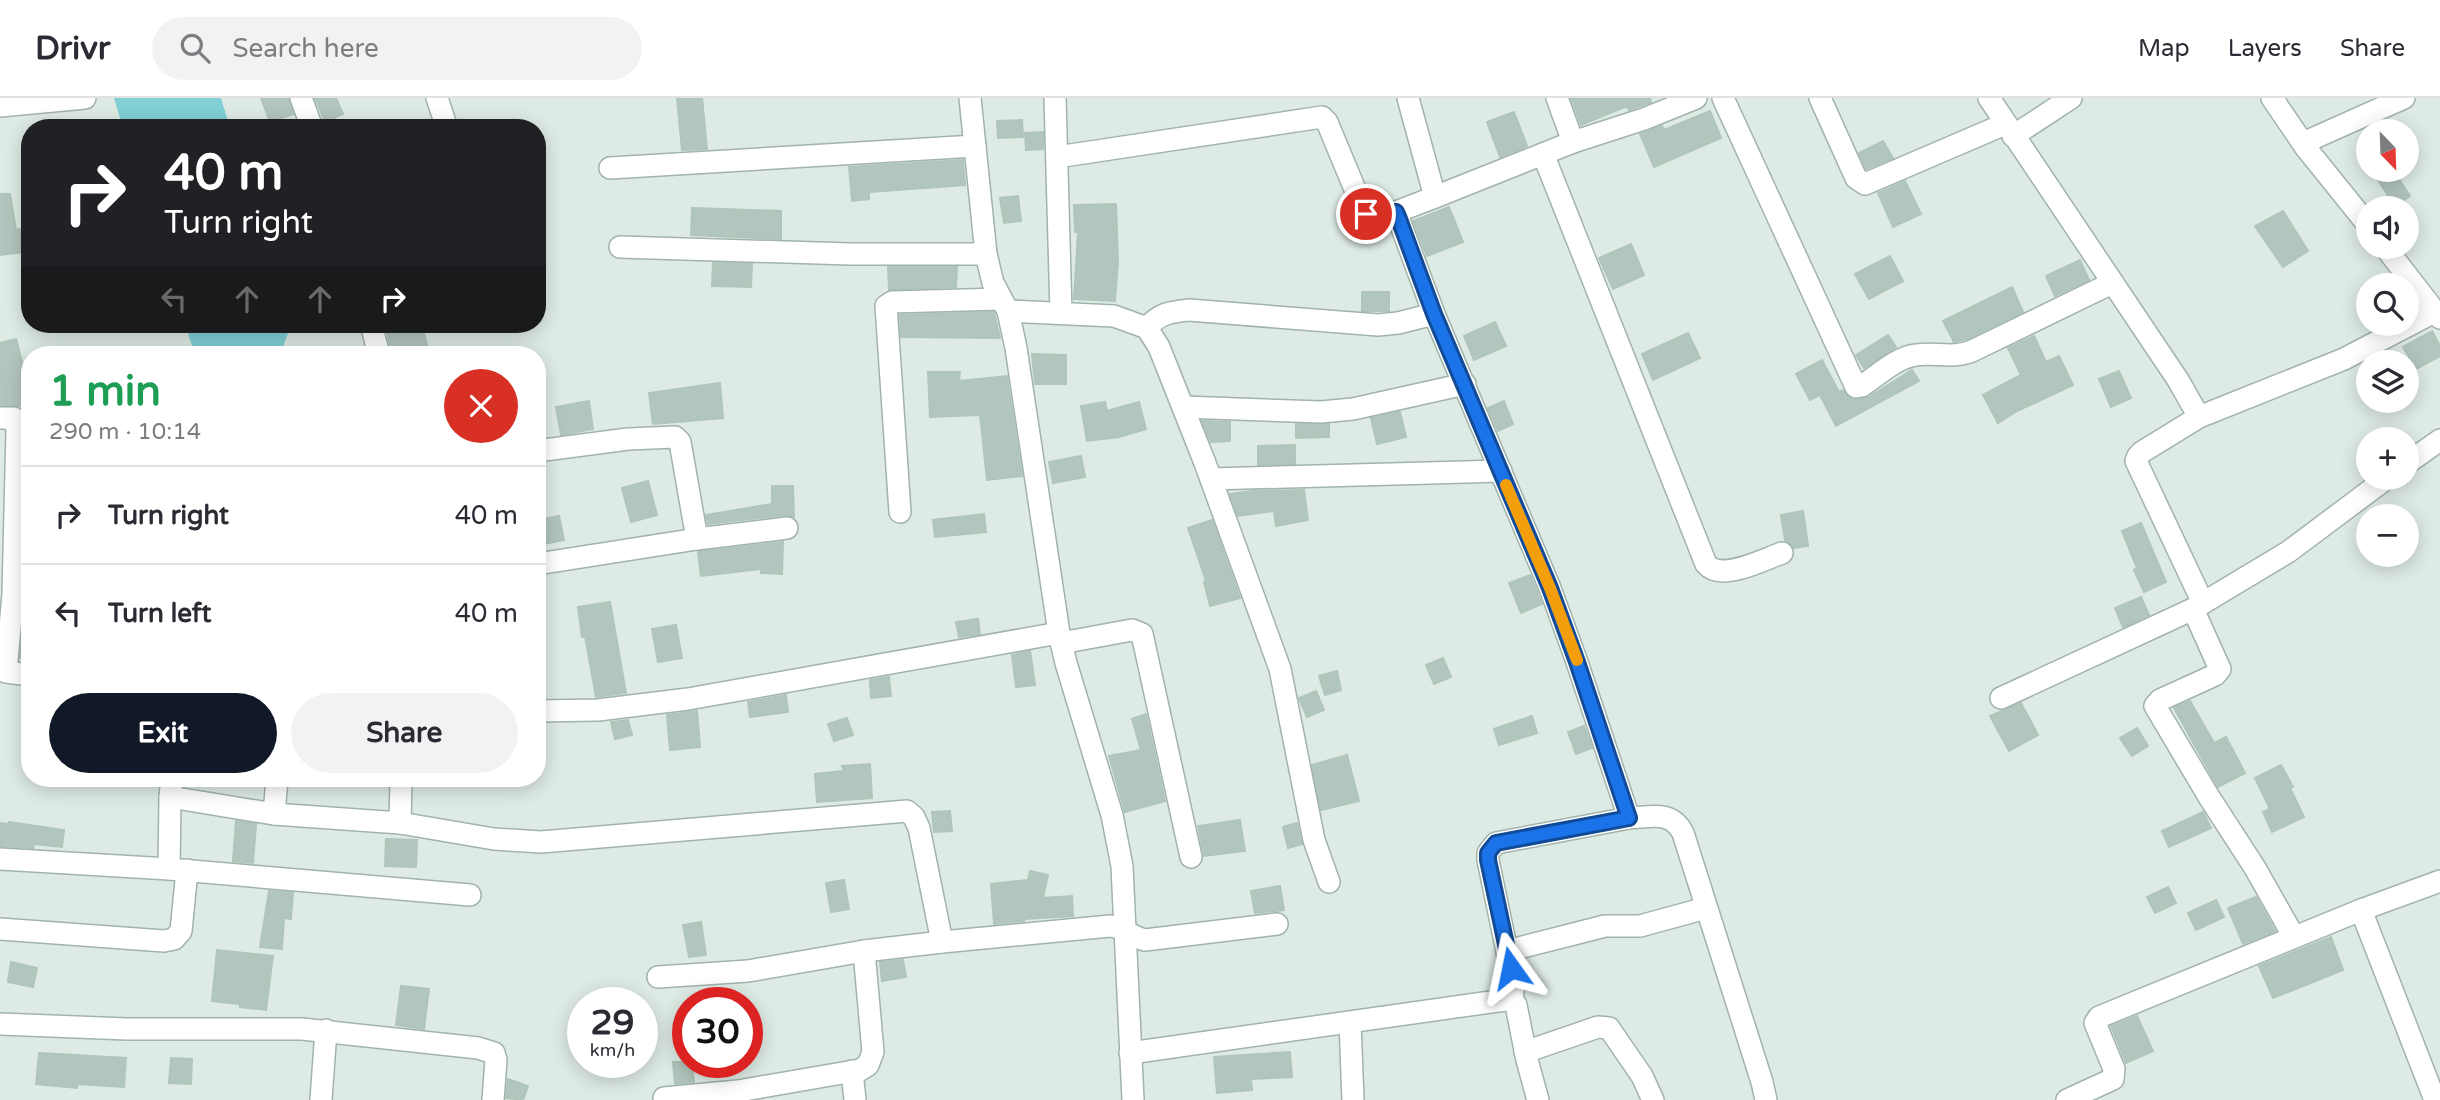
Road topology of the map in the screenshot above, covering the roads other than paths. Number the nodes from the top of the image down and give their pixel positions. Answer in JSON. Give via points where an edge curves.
{"nodes":[{"id":1,"x":85,"y":98,"type":"edge"},
{"id":2,"x":301,"y":98,"type":"edge"},
{"id":3,"x":437,"y":98,"type":"edge"},
{"id":4,"x":970,"y":98,"type":"edge"},
{"id":5,"x":1055,"y":98,"type":"edge"},
{"id":6,"x":1408,"y":98,"type":"edge"},
{"id":7,"x":1557,"y":98,"type":"edge"},
{"id":8,"x":1696,"y":98,"type":"edge"},
{"id":9,"x":1723,"y":98,"type":"edge"},
{"id":10,"x":1820,"y":98,"type":"edge"},
{"id":11,"x":1989,"y":98,"type":"edge"},
{"id":12,"x":2071,"y":98,"type":"edge"},
{"id":13,"x":2272,"y":98,"type":"edge"},
{"id":14,"x":2404,"y":98,"type":"edge"},
{"id":15,"x":7,"y":103,"type":"edge"},
{"id":16,"x":309,"y":119,"type":"edge"},
{"id":17,"x":444,"y":119,"type":"edge"},
{"id":18,"x":2009,"y":130,"type":"junction"},
{"id":19,"x":1573,"y":142,"type":"junction"},
{"id":20,"x":2303,"y":143,"type":"junction"},
{"id":21,"x":975,"y":146,"type":"junction"},
{"id":22,"x":1544,"y":154,"type":"junction"},
{"id":23,"x":1056,"y":157,"type":"junction"},
{"id":24,"x":610,"y":168,"type":"dead end"},
{"id":25,"x":1435,"y":197,"type":"junction"},
{"id":26,"x":2356,"y":210,"type":"edge"},
{"id":27,"x":1396,"y":212,"type":"junction"},
{"id":28,"x":620,"y":247,"type":"dead end"},
{"id":29,"x":986,"y":254,"type":"junction"},
{"id":30,"x":2394,"y":259,"type":"edge"},
{"id":31,"x":2112,"y":283,"type":"junction"},
{"id":32,"x":1004,"y":305,"type":"junction"},
{"id":33,"x":1061,"y":313,"type":"junction"},
{"id":34,"x":1434,"y":314,"type":"junction"},
{"id":35,"x":2438,"y":314,"type":"edge"},
{"id":36,"x":1147,"y":328,"type":"junction"},
{"id":37,"x":1465,"y":384,"type":"junction"},
{"id":38,"x":1183,"y":407,"type":"junction"},
{"id":39,"x":2199,"y":417,"type":"junction"},
{"id":40,"x":0,"y":418,"type":"edge"},
{"id":41,"x":2440,"y":440,"type":"edge"},
{"id":42,"x":546,"y":450,"type":"edge"},
{"id":43,"x":2419,"y":455,"type":"edge"},
{"id":44,"x":1501,"y":471,"type":"junction"},
{"id":45,"x":1211,"y":479,"type":"junction"},
{"id":46,"x":2371,"y":490,"type":"edge"},
{"id":47,"x":900,"y":512,"type":"dead end"},
{"id":48,"x":787,"y":528,"type":"dead end"},
{"id":49,"x":697,"y":539,"type":"junction"},
{"id":50,"x":1782,"y":553,"type":"dead end"},
{"id":51,"x":546,"y":563,"type":"edge"},
{"id":52,"x":2198,"y":606,"type":"junction"},
{"id":53,"x":1060,"y":638,"type":"junction"},
{"id":54,"x":3,"y":672,"type":"edge"},
{"id":55,"x":21,"y":674,"type":"edge"},
{"id":56,"x":2001,"y":698,"type":"dead end"},
{"id":57,"x":546,"y":711,"type":"edge"},
{"id":58,"x":276,"y":787,"type":"edge"},
{"id":59,"x":401,"y":787,"type":"edge"},
{"id":60,"x":171,"y":788,"type":"edge"},
{"id":61,"x":275,"y":814,"type":"junction"},
{"id":62,"x":1629,"y":818,"type":"junction"},
{"id":63,"x":400,"y":823,"type":"junction"},
{"id":64,"x":1191,"y":857,"type":"dead end"},
{"id":65,"x":0,"y":859,"type":"edge"},
{"id":66,"x":178,"y":869,"type":"junction"},
{"id":67,"x":2440,"y":881,"type":"edge"},
{"id":68,"x":1329,"y":882,"type":"dead end"},
{"id":69,"x":470,"y":895,"type":"dead end"},
{"id":70,"x":1706,"y":908,"type":"junction"},
{"id":71,"x":2361,"y":910,"type":"junction"},
{"id":72,"x":1278,"y":924,"type":"dead end"},
{"id":73,"x":0,"y":929,"type":"edge"},
{"id":74,"x":1125,"y":930,"type":"junction"},
{"id":75,"x":2294,"y":937,"type":"junction"},
{"id":76,"x":942,"y":942,"type":"junction"},
{"id":77,"x":864,"y":951,"type":"junction"},
{"id":78,"x":1507,"y":951,"type":"junction"},
{"id":79,"x":657,"y":977,"type":"dead end"},
{"id":80,"x":1512,"y":999,"type":"junction"},
{"id":81,"x":1350,"y":1023,"type":"junction"},
{"id":82,"x":0,"y":1024,"type":"edge"},
{"id":83,"x":326,"y":1030,"type":"junction"},
{"id":84,"x":1525,"y":1052,"type":"junction"},
{"id":85,"x":1130,"y":1053,"type":"junction"},
{"id":86,"x":852,"y":1071,"type":"junction"},
{"id":87,"x":664,"y":1098,"type":"dead end"},
{"id":88,"x":321,"y":1100,"type":"edge"},
{"id":89,"x":493,"y":1100,"type":"edge"},
{"id":90,"x":855,"y":1100,"type":"edge"},
{"id":91,"x":1133,"y":1100,"type":"edge"},
{"id":92,"x":1353,"y":1100,"type":"edge"},
{"id":93,"x":1538,"y":1100,"type":"edge"},
{"id":94,"x":1653,"y":1100,"type":"edge"},
{"id":95,"x":1766,"y":1100,"type":"edge"},
{"id":96,"x":2067,"y":1100,"type":"edge"},
{"id":97,"x":2435,"y":1100,"type":"edge"}],
"edges":[{"from":1,"to":15,"type":"street"},
{"from":2,"to":16,"type":"street"},
{"from":3,"to":17,"type":"street"},
{"from":4,"to":21,"type":"street"},
{"from":5,"to":23,"type":"street"},
{"from":6,"to":25,"type":"street"},
{"from":7,"to":19,"type":"street"},
{"from":8,"to":19,"type":"street"},
{"from":9,"to":31,"type":"street","via":[[1856,387],[1906,357],[1972,351]]},
{"from":10,"to":18,"type":"street","via":[[1856,178],[1865,184]]},
{"from":11,"to":18,"type":"street"},
{"from":12,"to":18,"type":"street"},
{"from":13,"to":20,"type":"street"},
{"from":14,"to":20,"type":"street"},
{"from":18,"to":31,"type":"street"},
{"from":19,"to":22,"type":"street"},
{"from":20,"to":26,"type":"street"},
{"from":21,"to":24,"type":"street"},
{"from":21,"to":29,"type":"street"},
{"from":22,"to":25,"type":"street"},
{"from":22,"to":50,"type":"street","via":[[1706,564],[1724,572]]},
{"from":23,"to":27,"type":"street","via":[[1322,117],[1364,211],[1370,216]]},
{"from":23,"to":33,"type":"street"},
{"from":25,"to":27,"type":"street"},
{"from":27,"to":34,"type":"street"},
{"from":28,"to":29,"type":"street"},
{"from":29,"to":32,"type":"street"},
{"from":30,"to":35,"type":"street"},
{"from":31,"to":39,"type":"street"},
{"from":32,"to":33,"type":"street"},
{"from":32,"to":47,"type":"street","via":[[892,302],[886,306]]},
{"from":32,"to":53,"type":"street","via":[[1016,348]]},
{"from":33,"to":36,"type":"street","via":[[1114,316]]},
{"from":34,"to":36,"type":"street","via":[[1378,325],[1189,310],[1166,313]]},
{"from":34,"to":37,"type":"street"},
{"from":35,"to":39,"type":"street","via":[[2344,359]]},
{"from":36,"to":38,"type":"street"},
{"from":37,"to":38,"type":"street","via":[[1321,412]]},
{"from":37,"to":44,"type":"street"},
{"from":38,"to":45,"type":"street"},
{"from":39,"to":52,"type":"street","via":[[2142,452],[2136,461]]},
{"from":40,"to":54,"type":"street","via":[[14,418],[16,430],[13,594]]},
{"from":41,"to":43,"type":"street"},
{"from":42,"to":49,"type":"street","via":[[675,437],[680,442]]},
{"from":44,"to":45,"type":"street"},
{"from":44,"to":62,"type":"street","via":[[1573,650]]},
{"from":45,"to":68,"type":"street","via":[[1280,670],[1314,840]]},
{"from":46,"to":52,"type":"street","via":[[2288,552]]},
{"from":48,"to":49,"type":"street"},
{"from":49,"to":51,"type":"street"},
{"from":52,"to":56,"type":"street"},
{"from":52,"to":75,"type":"street","via":[[2220,669],[2155,706]]},
{"from":53,"to":57,"type":"street","via":[[688,699]]},
{"from":53,"to":64,"type":"street","via":[[1132,630],[1142,634]]},
{"from":53,"to":74,"type":"street","via":[[1112,815],[1122,866]]},
{"from":54,"to":55,"type":"street"},
{"from":58,"to":61,"type":"street"},
{"from":59,"to":63,"type":"street"},
{"from":60,"to":61,"type":"street"},
{"from":60,"to":66,"type":"street"},
{"from":61,"to":63,"type":"street"},
{"from":62,"to":70,"type":"street","via":[[1669,817],[1678,823]]},
{"from":62,"to":78,"type":"street","via":[[1491,847],[1488,860]]},
{"from":63,"to":76,"type":"street","via":[[541,842],[907,811],[919,828]]},
{"from":65,"to":66,"type":"street"},
{"from":66,"to":69,"type":"street"},
{"from":66,"to":73,"type":"street","via":[[181,931],[174,939]]},
{"from":67,"to":71,"type":"street"},
{"from":70,"to":78,"type":"street","via":[[1640,926],[1605,926]]},
{"from":70,"to":95,"type":"street"},
{"from":71,"to":75,"type":"street"},
{"from":71,"to":97,"type":"street"},
{"from":72,"to":74,"type":"street","via":[[1145,940]]},
{"from":74,"to":76,"type":"street","via":[[1110,926]]},
{"from":74,"to":85,"type":"street"},
{"from":75,"to":96,"type":"street","via":[[2099,1017],[2095,1023],[2114,1069],[2113,1079]]},
{"from":76,"to":77,"type":"street"},
{"from":77,"to":79,"type":"street","via":[[748,971]]},
{"from":77,"to":86,"type":"street","via":[[873,1052],[868,1065]]},
{"from":78,"to":80,"type":"street"},
{"from":80,"to":81,"type":"street"},
{"from":80,"to":84,"type":"street"},
{"from":81,"to":85,"type":"street"},
{"from":81,"to":92,"type":"street"},
{"from":82,"to":83,"type":"street"},
{"from":83,"to":88,"type":"street"},
{"from":83,"to":89,"type":"street","via":[[488,1049],[496,1060]]},
{"from":84,"to":93,"type":"street"},
{"from":84,"to":94,"type":"street","via":[[1598,1027],[1609,1028]]},
{"from":85,"to":91,"type":"street"},
{"from":86,"to":87,"type":"street","via":[[738,1091]]},
{"from":86,"to":90,"type":"street"}]}
